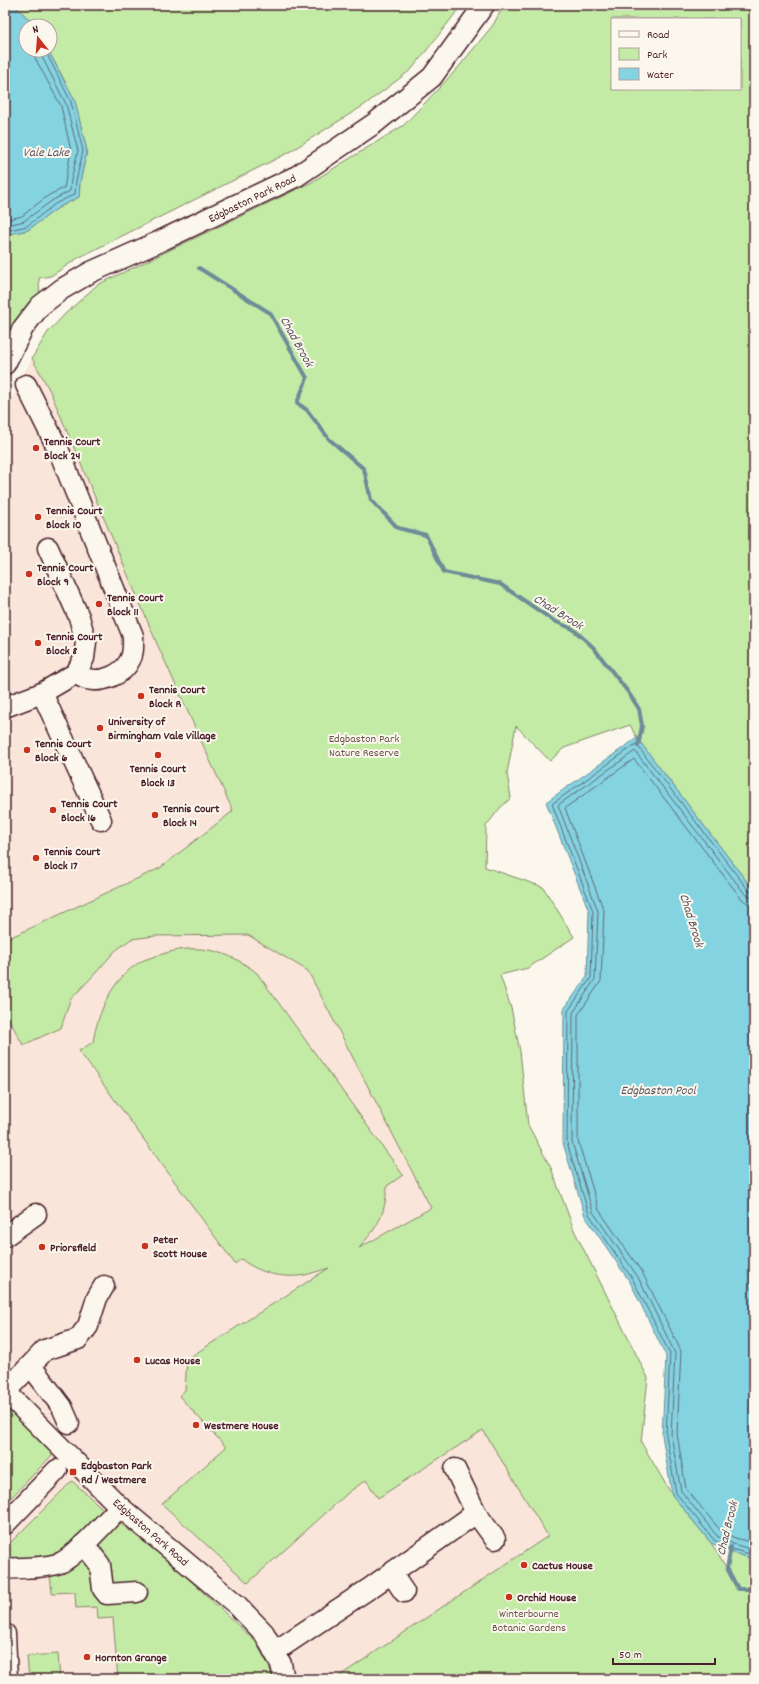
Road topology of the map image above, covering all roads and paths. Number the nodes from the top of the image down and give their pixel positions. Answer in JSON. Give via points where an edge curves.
{"nodes":[{"id":1,"x":484,"y":5,"type":"edge"},
{"id":2,"x":5,"y":364,"type":"edge"},
{"id":3,"x":26,"y":384,"type":"dead end"},
{"id":4,"x":48,"y":548,"type":"dead end"},
{"id":5,"x":76,"y":673,"type":"junction"},
{"id":6,"x":42,"y":694,"type":"junction"},
{"id":7,"x":7,"y":701,"type":"edge"},
{"id":8,"x":101,"y":820,"type":"dead end"},
{"id":9,"x":36,"y":1214,"type":"dead end"},
{"id":10,"x":5,"y":1236,"type":"edge"},
{"id":11,"x":104,"y":1286,"type":"dead end"},
{"id":12,"x":31,"y":1366,"type":"junction"},
{"id":13,"x":5,"y":1392,"type":"edge"},
{"id":14,"x":52,"y":1438,"type":"junction"},
{"id":15,"x":455,"y":1469,"type":"dead end"},
{"id":16,"x":58,"y":1470,"type":"dead end"},
{"id":17,"x":115,"y":1493,"type":"junction"},
{"id":18,"x":476,"y":1513,"type":"junction"},
{"id":19,"x":5,"y":1524,"type":"edge"},
{"id":20,"x":495,"y":1539,"type":"dead end"},
{"id":21,"x":84,"y":1544,"type":"junction"},
{"id":22,"x":5,"y":1568,"type":"edge"},
{"id":23,"x":391,"y":1573,"type":"junction"},
{"id":24,"x":137,"y":1592,"type":"dead end"},
{"id":25,"x":404,"y":1592,"type":"dead end"},
{"id":26,"x":5,"y":1634,"type":"edge"},
{"id":27,"x":274,"y":1652,"type":"junction"},
{"id":28,"x":6,"y":1675,"type":"edge"},
{"id":29,"x":284,"y":1679,"type":"edge"}],
"edges":[{"from":1,"to":2,"type":"street","name":"Edgbaston Park Road","via":[[432,77],[375,123],[297,176],[156,244],[91,272],[62,289],[40,306],[23,328]]},
{"from":3,"to":5,"type":"street","via":[[59,451],[133,636],[130,660],[115,676],[86,679]]},
{"from":4,"to":5,"type":"street","via":[[79,617],[86,642],[84,658]]},
{"from":5,"to":6,"type":"street"},
{"from":6,"to":7,"type":"street"},
{"from":6,"to":8,"type":"street"},
{"from":9,"to":10,"type":"street"},
{"from":11,"to":12,"type":"street","via":[[97,1298],[88,1326],[78,1339],[45,1350]]},
{"from":12,"to":13,"type":"street"},
{"from":12,"to":14,"type":"street","via":[[71,1422],[65,1424]]},
{"from":13,"to":14,"type":"street","name":"Edgbaston Park Road"},
{"from":14,"to":17,"type":"street","name":"Edgbaston Park Road"},
{"from":15,"to":18,"type":"street"},
{"from":16,"to":19,"type":"street"},
{"from":17,"to":21,"type":"street"},
{"from":17,"to":27,"type":"street","name":"Edgbaston Park Road","via":[[237,1605],[264,1633]]},
{"from":18,"to":20,"type":"street"},
{"from":18,"to":23,"type":"street"},
{"from":21,"to":22,"type":"street","via":[[71,1557],[60,1563]]},
{"from":21,"to":24,"type":"street","via":[[100,1565],[103,1589],[107,1594]]},
{"from":23,"to":25,"type":"street"},
{"from":23,"to":27,"type":"street"},
{"from":26,"to":28,"type":"street"},
{"from":27,"to":29,"type":"street","name":"Edgbaston Park Road","via":[[281,1664]]}]}
